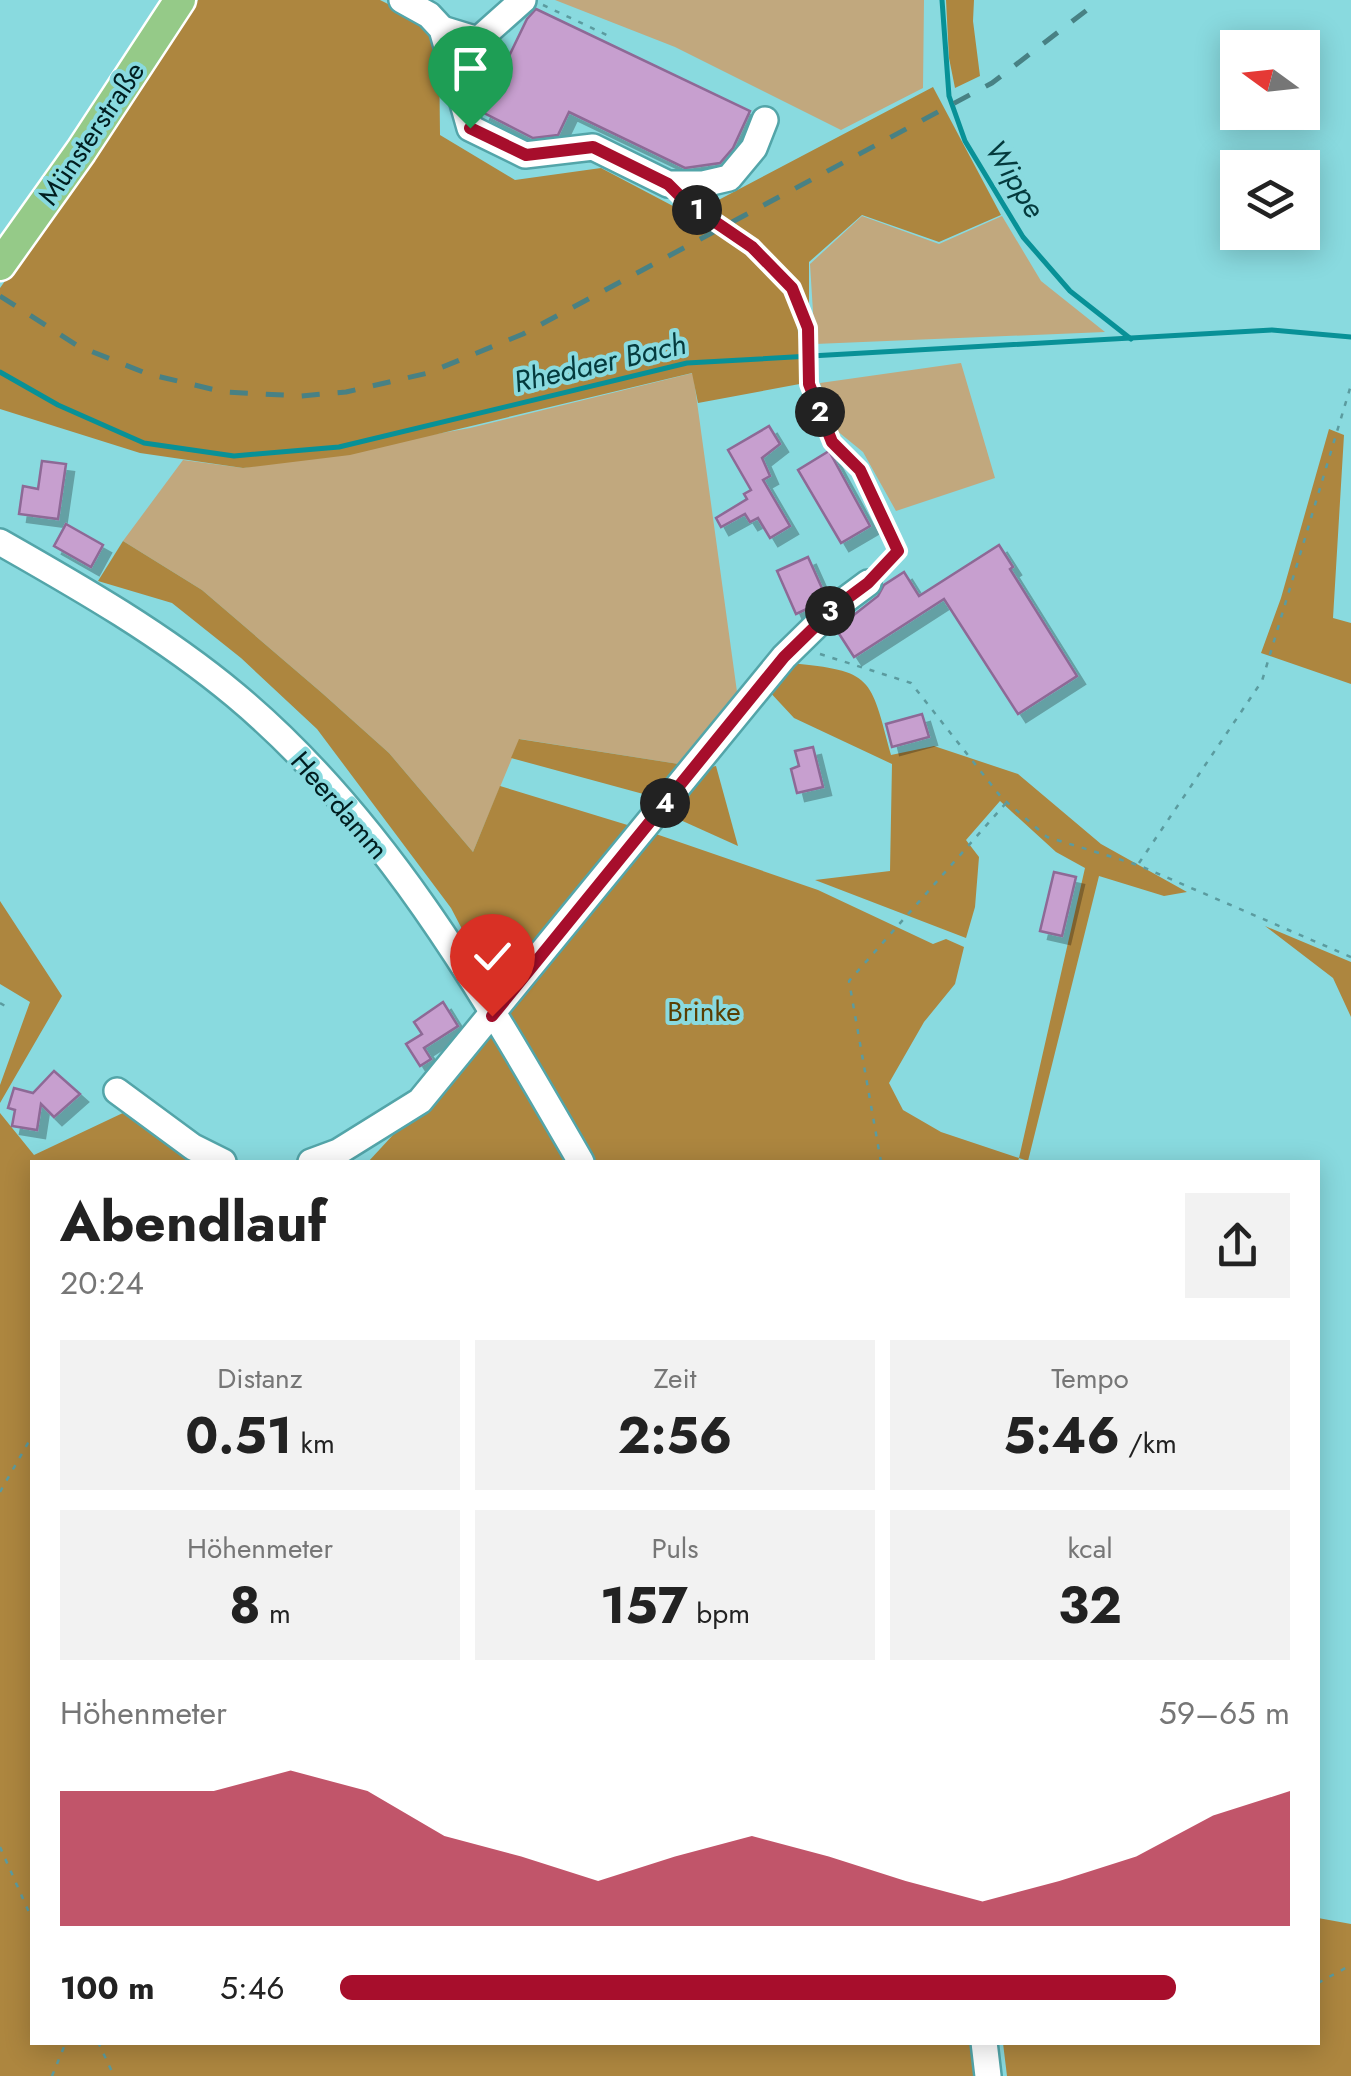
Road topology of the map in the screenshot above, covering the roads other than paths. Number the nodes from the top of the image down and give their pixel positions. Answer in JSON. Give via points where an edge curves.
{"nodes":[{"id":1,"x":180,"y":0,"type":"edge"},
{"id":2,"x":402,"y":0,"type":"edge"},
{"id":3,"x":523,"y":0,"type":"edge"},
{"id":4,"x":442,"y":29,"type":"junction"},
{"id":5,"x":478,"y":40,"type":"junction"},
{"id":6,"x":455,"y":68,"type":"junction"},
{"id":7,"x":765,"y":120,"type":"dead end"},
{"id":8,"x":0,"y":264,"type":"edge"},
{"id":9,"x":0,"y":542,"type":"edge"},
{"id":10,"x":868,"y":583,"type":"road end"},
{"id":11,"x":492,"y":1016,"type":"junction"},
{"id":12,"x":117,"y":1092,"type":"dead end"},
{"id":13,"x":219,"y":1160,"type":"edge"},
{"id":14,"x":317,"y":1160,"type":"edge"},
{"id":15,"x":580,"y":1160,"type":"edge"},
{"id":16,"x":984,"y":2045,"type":"edge"},
{"id":17,"x":988,"y":2076,"type":"edge"}],
"edges":[{"from":1,"to":8,"type":"main road","name":"Münsterstraße"},
{"from":2,"to":4,"type":"street"},
{"from":3,"to":5,"type":"street"},
{"from":4,"to":5,"type":"street"},
{"from":4,"to":6,"type":"street"},
{"from":5,"to":6,"type":"street","via":[[484,52],[476,69]]},
{"from":6,"to":7,"type":"street","via":[[470,128],[526,155],[593,147],[668,184],[729,178],[754,148]]},
{"from":9,"to":11,"type":"street","name":"Heerdamm","via":[[164,641],[303,758],[434,921]]},
{"from":10,"to":11,"type":"street","via":[[784,657]]},
{"from":11,"to":14,"type":"street","via":[[420,1100]]},
{"from":11,"to":15,"type":"street","name":"Heerdamm"},
{"from":12,"to":13,"type":"street"},
{"from":16,"to":17,"type":"street"}]}
